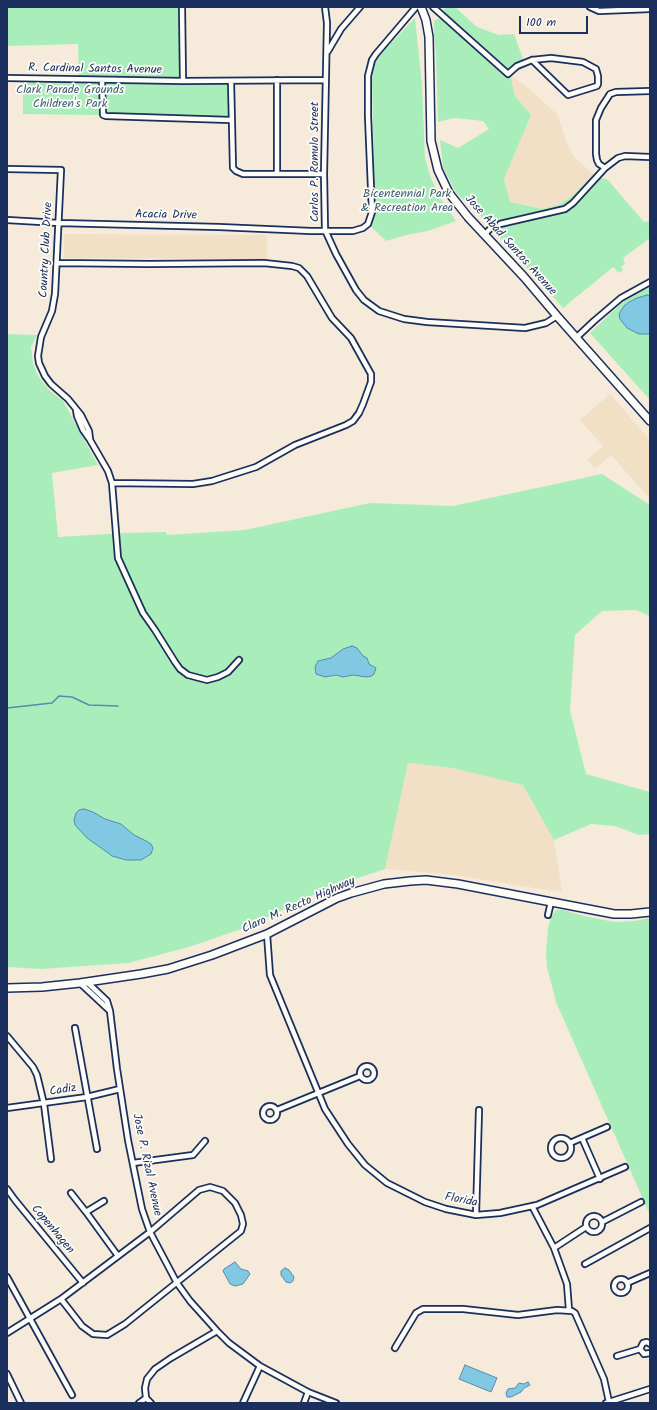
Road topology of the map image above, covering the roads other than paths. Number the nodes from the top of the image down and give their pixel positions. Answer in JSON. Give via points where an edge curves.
{"nodes":[{"id":1,"x":182,"y":7,"type":"edge"},
{"id":2,"x":325,"y":7,"type":"edge"},
{"id":3,"x":360,"y":7,"type":"edge"},
{"id":4,"x":416,"y":7,"type":"edge"},
{"id":5,"x":422,"y":7,"type":"edge"},
{"id":6,"x":433,"y":7,"type":"edge"},
{"id":7,"x":590,"y":7,"type":"edge"},
{"id":8,"x":625,"y":9,"type":"edge"},
{"id":9,"x":650,"y":9,"type":"edge"},
{"id":10,"x":327,"y":52,"type":"junction"},
{"id":11,"x":532,"y":60,"type":"junction"},
{"id":12,"x":7,"y":78,"type":"edge"},
{"id":13,"x":102,"y":80,"type":"junction"},
{"id":14,"x":277,"y":80,"type":"junction"},
{"id":15,"x":326,"y":80,"type":"junction"},
{"id":16,"x":183,"y":81,"type":"junction"},
{"id":17,"x":231,"y":81,"type":"junction"},
{"id":18,"x":650,"y":91,"type":"edge"},
{"id":19,"x":231,"y":120,"type":"junction"},
{"id":20,"x":650,"y":157,"type":"edge"},
{"id":21,"x":605,"y":168,"type":"junction"},
{"id":22,"x":7,"y":169,"type":"edge"},
{"id":23,"x":277,"y":174,"type":"junction"},
{"id":24,"x":324,"y":174,"type":"junction"},
{"id":25,"x":7,"y":220,"type":"edge"},
{"id":26,"x":59,"y":223,"type":"junction"},
{"id":27,"x":325,"y":230,"type":"junction"},
{"id":28,"x":485,"y":234,"type":"junction"},
{"id":29,"x":57,"y":263,"type":"junction"},
{"id":30,"x":650,"y":282,"type":"edge"},
{"id":31,"x":557,"y":316,"type":"junction"},
{"id":32,"x":576,"y":337,"type":"junction"},
{"id":33,"x":650,"y":421,"type":"edge"},
{"id":34,"x":112,"y":483,"type":"junction"},
{"id":35,"x":239,"y":660,"type":"dead end"},
{"id":36,"x":552,"y":902,"type":"junction"},
{"id":37,"x":650,"y":912,"type":"edge"},
{"id":38,"x":548,"y":915,"type":"dead end"},
{"id":39,"x":267,"y":934,"type":"junction"},
{"id":40,"x":84,"y":982,"type":"junction"},
{"id":41,"x":7,"y":988,"type":"edge"},
{"id":42,"x":75,"y":1028,"type":"dead end"},
{"id":43,"x":7,"y":1036,"type":"edge"},
{"id":44,"x":360,"y":1076,"type":"dead end"},
{"id":45,"x":120,"y":1089,"type":"junction"},
{"id":46,"x":319,"y":1094,"type":"junction"},
{"id":47,"x":87,"y":1097,"type":"junction"},
{"id":48,"x":44,"y":1104,"type":"junction"},
{"id":49,"x":7,"y":1108,"type":"edge"},
{"id":50,"x":277,"y":1110,"type":"dead end"},
{"id":51,"x":479,"y":1110,"type":"dead end"},
{"id":52,"x":607,"y":1128,"type":"dead end"},
{"id":53,"x":582,"y":1138,"type":"junction"},
{"id":54,"x":205,"y":1141,"type":"dead end"},
{"id":55,"x":570,"y":1143,"type":"junction"},
{"id":56,"x":97,"y":1149,"type":"dead end"},
{"id":57,"x":51,"y":1159,"type":"dead end"},
{"id":58,"x":133,"y":1163,"type":"junction"},
{"id":59,"x":625,"y":1167,"type":"dead end"},
{"id":60,"x":600,"y":1178,"type":"junction"},
{"id":61,"x":7,"y":1189,"type":"edge"},
{"id":62,"x":71,"y":1193,"type":"dead end"},
{"id":63,"x":104,"y":1201,"type":"dead end"},
{"id":64,"x":641,"y":1202,"type":"dead end"},
{"id":65,"x":532,"y":1206,"type":"junction"},
{"id":66,"x":86,"y":1212,"type":"junction"},
{"id":67,"x":476,"y":1215,"type":"junction"},
{"id":68,"x":602,"y":1222,"type":"junction"},
{"id":69,"x":586,"y":1227,"type":"junction"},
{"id":70,"x":650,"y":1228,"type":"edge"},
{"id":71,"x":150,"y":1232,"type":"junction"},
{"id":72,"x":554,"y":1248,"type":"junction"},
{"id":73,"x":118,"y":1256,"type":"junction"},
{"id":74,"x":585,"y":1264,"type":"dead end"},
{"id":75,"x":650,"y":1273,"type":"edge"},
{"id":76,"x":7,"y":1277,"type":"edge"},
{"id":77,"x":83,"y":1283,"type":"junction"},
{"id":78,"x":177,"y":1283,"type":"junction"},
{"id":79,"x":627,"y":1283,"type":"dead end"},
{"id":80,"x":62,"y":1300,"type":"junction"},
{"id":81,"x":569,"y":1310,"type":"junction"},
{"id":82,"x":30,"y":1319,"type":"junction"},
{"id":83,"x":217,"y":1331,"type":"junction"},
{"id":84,"x":7,"y":1333,"type":"edge"},
{"id":85,"x":650,"y":1344,"type":"edge"},
{"id":86,"x":395,"y":1348,"type":"dead end"},
{"id":87,"x":640,"y":1349,"type":"junction"},
{"id":88,"x":650,"y":1353,"type":"edge"},
{"id":89,"x":617,"y":1356,"type":"dead end"},
{"id":90,"x":260,"y":1366,"type":"junction"},
{"id":91,"x":7,"y":1374,"type":"edge"},
{"id":92,"x":650,"y":1389,"type":"edge"},
{"id":93,"x":308,"y":1392,"type":"junction"},
{"id":94,"x":72,"y":1395,"type":"dead end"},
{"id":95,"x":146,"y":1398,"type":"junction"},
{"id":96,"x":21,"y":1403,"type":"edge"},
{"id":97,"x":139,"y":1403,"type":"edge"},
{"id":98,"x":151,"y":1403,"type":"edge"},
{"id":99,"x":243,"y":1403,"type":"edge"},
{"id":100,"x":304,"y":1403,"type":"edge"},
{"id":101,"x":336,"y":1403,"type":"edge"},
{"id":102,"x":608,"y":1403,"type":"edge"}],
"edges":[{"from":1,"to":16,"type":"street"},
{"from":2,"to":10,"type":"street","name":"Carlos P. Romulo Street"},
{"from":3,"to":10,"type":"street","name":"Carlos P. Romulo Street","via":[[341,29]]},
{"from":4,"to":27,"type":"street","name":"Acacia Drive","via":[[376,54],[368,76],[371,218],[368,224],[358,230]]},
{"from":5,"to":28,"type":"main road","name":"Jose Abad Santos Avenue","via":[[429,38],[431,141],[434,156],[449,193]]},
{"from":6,"to":11,"type":"street","via":[[508,74],[517,66]]},
{"from":7,"to":8,"type":"street","via":[[599,11]]},
{"from":8,"to":9,"type":"street"},
{"from":10,"to":15,"type":"street","name":"Carlos P. Romulo Street"},
{"from":11,"to":11,"type":"street","via":[[568,95],[598,84],[596,69],[583,62],[551,58]]},
{"from":12,"to":13,"type":"street","name":"R. Cardinal Santos Avenue"},
{"from":13,"to":16,"type":"street","name":"R. Cardinal Santos Avenue"},
{"from":13,"to":19,"type":"street","via":[[103,115],[106,116]]},
{"from":14,"to":15,"type":"street","name":"R. Cardinal Santos Avenue"},
{"from":14,"to":17,"type":"street","name":"R. Cardinal Santos Avenue"},
{"from":14,"to":23,"type":"street"},
{"from":15,"to":24,"type":"street","name":"Carlos P. Romulo Street"},
{"from":16,"to":17,"type":"street","name":"R. Cardinal Santos Avenue"},
{"from":17,"to":19,"type":"street"},
{"from":18,"to":21,"type":"street","via":[[610,94],[601,108],[596,120],[596,154],[599,164]]},
{"from":19,"to":23,"type":"street","via":[[233,168],[243,174]]},
{"from":20,"to":21,"type":"street","via":[[625,156]]},
{"from":21,"to":28,"type":"street","via":[[565,209],[498,225]]},
{"from":22,"to":26,"type":"street","name":"Country Club Drive","via":[[61,170]]},
{"from":23,"to":24,"type":"street"},
{"from":24,"to":27,"type":"street","name":"Carlos P. Romulo Street"},
{"from":25,"to":26,"type":"street","name":"Acacia Drive"},
{"from":26,"to":27,"type":"street","name":"Acacia Drive"},
{"from":26,"to":29,"type":"street","name":"Country Club Drive"},
{"from":27,"to":31,"type":"street","name":"Carlos P. Romulo Street","via":[[356,290],[372,306],[390,315],[427,322],[525,328],[546,323]]},
{"from":28,"to":31,"type":"main road","name":"Jose Abad Santos Avenue"},
{"from":29,"to":34,"type":"street","name":"Country Club Drive","via":[[54,303],[41,338],[38,356],[48,381],[68,399],[86,423],[90,440]]},
{"from":29,"to":34,"type":"street","via":[[264,263],[299,268],[307,276],[332,318],[351,338],[372,374],[363,404],[353,421],[295,445],[256,467],[212,481],[193,484]]},
{"from":30,"to":32,"type":"street","via":[[621,298]]},
{"from":31,"to":32,"type":"main road","name":"Jose Abad Santos Avenue"},
{"from":32,"to":33,"type":"main road","name":"Jose Abad Santos Avenue"},
{"from":34,"to":35,"type":"street","name":"Country Club Drive","via":[[118,558],[142,613],[180,669],[188,675],[207,680],[228,672]]},
{"from":36,"to":37,"type":"main road","name":"Claro M. Recto Highway","via":[[614,914]]},
{"from":36,"to":38,"type":"street"},
{"from":36,"to":39,"type":"main road","name":"Claro M. Recto Highway","via":[[458,884],[410,881],[384,884],[337,898]]},
{"from":39,"to":40,"type":"main road","name":"Claro M. Recto Highway","via":[[168,969]]},
{"from":39,"to":46,"type":"street","name":"Florida","via":[[270,974]]},
{"from":40,"to":41,"type":"main road","name":"Claro M. Recto Highway"},
{"from":40,"to":45,"type":"street","name":"Jose P. Rizal Avenue","via":[[107,1001]]},
{"from":42,"to":47,"type":"street"},
{"from":43,"to":48,"type":"street","via":[[33,1067]]},
{"from":44,"to":46,"type":"street"},
{"from":45,"to":47,"type":"street","name":"Cadiz"},
{"from":45,"to":58,"type":"street","name":"Jose P. Rizal Avenue"},
{"from":46,"to":50,"type":"street"},
{"from":46,"to":67,"type":"street","name":"Florida","via":[[325,1109],[348,1144],[365,1165],[387,1183],[425,1202]]},
{"from":47,"to":48,"type":"street","name":"Cadiz"},
{"from":47,"to":56,"type":"street"},
{"from":48,"to":49,"type":"street","name":"Cadiz"},
{"from":48,"to":57,"type":"street"},
{"from":51,"to":67,"type":"street"},
{"from":52,"to":53,"type":"street"},
{"from":53,"to":55,"type":"street"},
{"from":53,"to":60,"type":"street"},
{"from":54,"to":58,"type":"street","via":[[193,1155]]},
{"from":55,"to":55,"type":"street","via":[[563,1139],[556,1140],[552,1147],[554,1154],[560,1158],[567,1156],[571,1150]]},
{"from":58,"to":71,"type":"street","name":"Jose P. Rizal Avenue","via":[[142,1209]]},
{"from":59,"to":60,"type":"street","name":"Florida"},
{"from":60,"to":65,"type":"street","name":"Florida"},
{"from":61,"to":77,"type":"street","name":"Copenhagen"},
{"from":62,"to":66,"type":"street"},
{"from":63,"to":66,"type":"street"},
{"from":64,"to":68,"type":"street"},
{"from":65,"to":67,"type":"street","name":"Florida"},
{"from":65,"to":72,"type":"street"},
{"from":66,"to":73,"type":"street"},
{"from":68,"to":69,"type":"street","via":[[602,1228],[597,1232],[591,1232]]},
{"from":68,"to":69,"type":"street","via":[[598,1217],[592,1216]]},
{"from":69,"to":72,"type":"street"},
{"from":70,"to":74,"type":"street"},
{"from":71,"to":73,"type":"street"},
{"from":71,"to":78,"type":"street","name":"Jose P. Rizal Avenue"},
{"from":71,"to":78,"type":"street","via":[[199,1190],[210,1188],[223,1191],[235,1203],[243,1224],[241,1231]]},
{"from":72,"to":81,"type":"street","via":[[567,1284]]},
{"from":73,"to":77,"type":"street"},
{"from":75,"to":79,"type":"street"},
{"from":76,"to":82,"type":"street"},
{"from":77,"to":80,"type":"street"},
{"from":78,"to":80,"type":"street","via":[[125,1324],[106,1335],[93,1334],[82,1326]]},
{"from":78,"to":83,"type":"street","name":"Jose P. Rizal Avenue"},
{"from":80,"to":82,"type":"street"},
{"from":81,"to":86,"type":"street","via":[[518,1315],[463,1309],[423,1309],[416,1313]]},
{"from":81,"to":102,"type":"street","via":[[575,1313],[604,1379]]},
{"from":82,"to":84,"type":"street"},
{"from":82,"to":94,"type":"street"},
{"from":83,"to":90,"type":"street","name":"Jose P. Rizal Avenue"},
{"from":83,"to":95,"type":"street","via":[[155,1370],[147,1379]]},
{"from":85,"to":87,"type":"street","via":[[643,1343]]},
{"from":87,"to":88,"type":"street","via":[[644,1354]]},
{"from":87,"to":89,"type":"street"},
{"from":90,"to":93,"type":"street","name":"Jose P. Rizal Avenue"},
{"from":90,"to":99,"type":"street"},
{"from":91,"to":96,"type":"street"},
{"from":92,"to":102,"type":"street"},
{"from":93,"to":100,"type":"street"},
{"from":93,"to":101,"type":"street","name":"Jose P. Rizal Avenue"},
{"from":95,"to":97,"type":"street"},
{"from":95,"to":98,"type":"street"}]}
